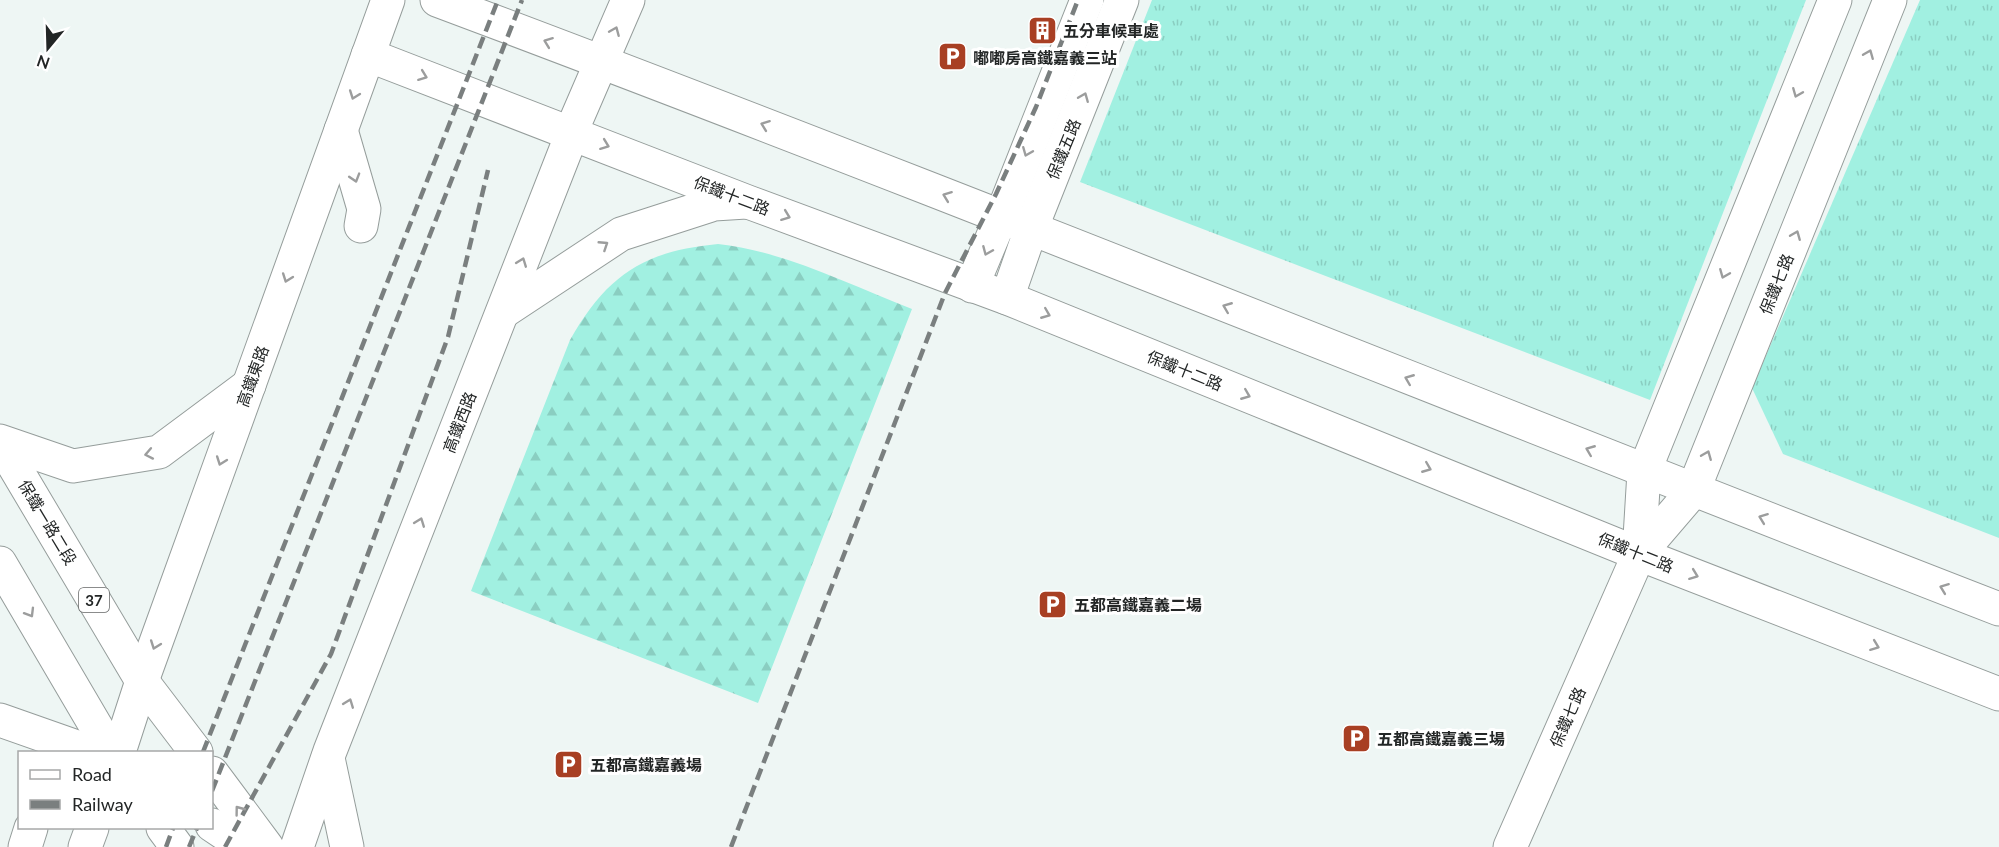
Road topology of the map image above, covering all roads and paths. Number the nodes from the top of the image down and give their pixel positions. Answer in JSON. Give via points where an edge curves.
{"nodes":[{"id":1,"x":388,"y":0,"type":"edge"},
{"id":2,"x":437,"y":0,"type":"edge"},
{"id":3,"x":628,"y":0,"type":"edge"},
{"id":4,"x":1087,"y":0,"type":"edge"},
{"id":5,"x":1122,"y":0,"type":"edge"},
{"id":6,"x":1835,"y":0,"type":"edge"},
{"id":7,"x":1890,"y":0,"type":"edge"},
{"id":8,"x":368,"y":55,"type":"junction"},
{"id":9,"x":602,"y":62,"type":"junction"},
{"id":10,"x":341,"y":130,"type":"junction"},
{"id":11,"x":571,"y":132,"type":"junction"},
{"id":12,"x":748,"y":202,"type":"junction"},
{"id":13,"x":1001,"y":217,"type":"junction"},
{"id":14,"x":361,"y":226,"type":"dead end"},
{"id":15,"x":1031,"y":229,"type":"junction"},
{"id":16,"x":972,"y":286,"type":"junction"},
{"id":17,"x":1007,"y":298,"type":"junction"},
{"id":18,"x":503,"y":312,"type":"junction"},
{"id":19,"x":249,"y":385,"type":"junction"},
{"id":20,"x":0,"y":441,"type":"edge"},
{"id":21,"x":1644,"y":472,"type":"junction"},
{"id":22,"x":1693,"y":491,"type":"junction"},
{"id":23,"x":1639,"y":554,"type":"junction"},
{"id":24,"x":0,"y":563,"type":"edge"},
{"id":25,"x":1999,"y":609,"type":"edge"},
{"id":26,"x":142,"y":681,"type":"junction"},
{"id":27,"x":1999,"y":694,"type":"edge"},
{"id":28,"x":0,"y":720,"type":"edge"},
{"id":29,"x":85,"y":751,"type":"edge"},
{"id":30,"x":110,"y":751,"type":"edge"},
{"id":31,"x":120,"y":751,"type":"edge"},
{"id":32,"x":194,"y":751,"type":"edge"},
{"id":33,"x":328,"y":758,"type":"junction"},
{"id":34,"x":213,"y":774,"type":"edge"},
{"id":35,"x":213,"y":826,"type":"edge"},
{"id":36,"x":31,"y":829,"type":"edge"},
{"id":37,"x":92,"y":829,"type":"edge"},
{"id":38,"x":164,"y":829,"type":"edge"},
{"id":39,"x":25,"y":847,"type":"edge"},
{"id":40,"x":85,"y":847,"type":"edge"},
{"id":41,"x":177,"y":847,"type":"edge"},
{"id":42,"x":245,"y":847,"type":"edge"},
{"id":43,"x":267,"y":847,"type":"edge"},
{"id":44,"x":297,"y":847,"type":"edge"},
{"id":45,"x":347,"y":847,"type":"edge"},
{"id":46,"x":1510,"y":847,"type":"edge"}],
"edges":[{"from":1,"to":8,"type":"street","name":"高鐵東路"},
{"from":9,"to":2,"type":"street","one_way":true},
{"from":9,"to":3,"type":"street","name":"高鐵西路","one_way":true},
{"from":4,"to":13,"type":"street","name":"保鐵五路","one_way":true},
{"from":15,"to":5,"type":"street","name":"保鐵五路","one_way":true},
{"from":6,"to":21,"type":"street","name":"保鐵七路","one_way":true},
{"from":22,"to":7,"type":"street","name":"保鐵七路","one_way":true},
{"from":8,"to":10,"type":"street","name":"高鐵東路","one_way":true},
{"from":8,"to":11,"type":"street","name":"保鐵十二路","one_way":true},
{"from":9,"to":11,"type":"street","name":"高鐵西路"},
{"from":13,"to":9,"type":"street","one_way":true},
{"from":10,"to":14,"type":"street","one_way":true,"via":[[364,209]]},
{"from":10,"to":19,"type":"street","name":"高鐵東路","one_way":true},
{"from":11,"to":12,"type":"street","name":"保鐵十二路","one_way":true},
{"from":18,"to":11,"type":"street","name":"高鐵西路","one_way":true},
{"from":12,"to":16,"type":"street","name":"保鐵十二路","one_way":true},
{"from":18,"to":12,"type":"street","one_way":true,"via":[[621,234],[714,204]]},
{"from":13,"to":15,"type":"street"},
{"from":13,"to":16,"type":"street","name":"保鐵五路","one_way":true},
{"from":15,"to":17,"type":"street","name":"保鐵五路"},
{"from":21,"to":15,"type":"street","one_way":true},
{"from":16,"to":17,"type":"street","name":"保鐵十二路"},
{"from":17,"to":23,"type":"street","name":"保鐵十二路","one_way":true},
{"from":33,"to":18,"type":"street","name":"高鐵西路","one_way":true},
{"from":19,"to":20,"type":"street","one_way":true,"via":[[159,452],[73,466]]},
{"from":19,"to":26,"type":"street","name":"高鐵東路","one_way":true},
{"from":20,"to":26,"type":"street","name":"保鐵一路二段","number":"37"},
{"from":21,"to":22,"type":"street"},
{"from":21,"to":23,"type":"street","name":"保鐵七路"},
{"from":22,"to":23,"type":"street","name":"保鐵七路"},
{"from":25,"to":22,"type":"street","one_way":true},
{"from":23,"to":27,"type":"street","name":"保鐵十二路","one_way":true},
{"from":23,"to":46,"type":"street","name":"保鐵七路"},
{"from":24,"to":30,"type":"street","one_way":true},
{"from":26,"to":31,"type":"street","name":"高鐵東路"},
{"from":26,"to":32,"type":"street","name":"保鐵一路二段","number":"37"},
{"from":28,"to":29,"type":"street"},
{"from":33,"to":44,"type":"street","name":"高鐵西路"},
{"from":33,"to":45,"type":"street"},
{"from":43,"to":34,"type":"street","one_way":true},
{"from":35,"to":42,"type":"street"},
{"from":36,"to":39,"type":"street"},
{"from":37,"to":40,"type":"street"},
{"from":38,"to":41,"type":"street"}]}
